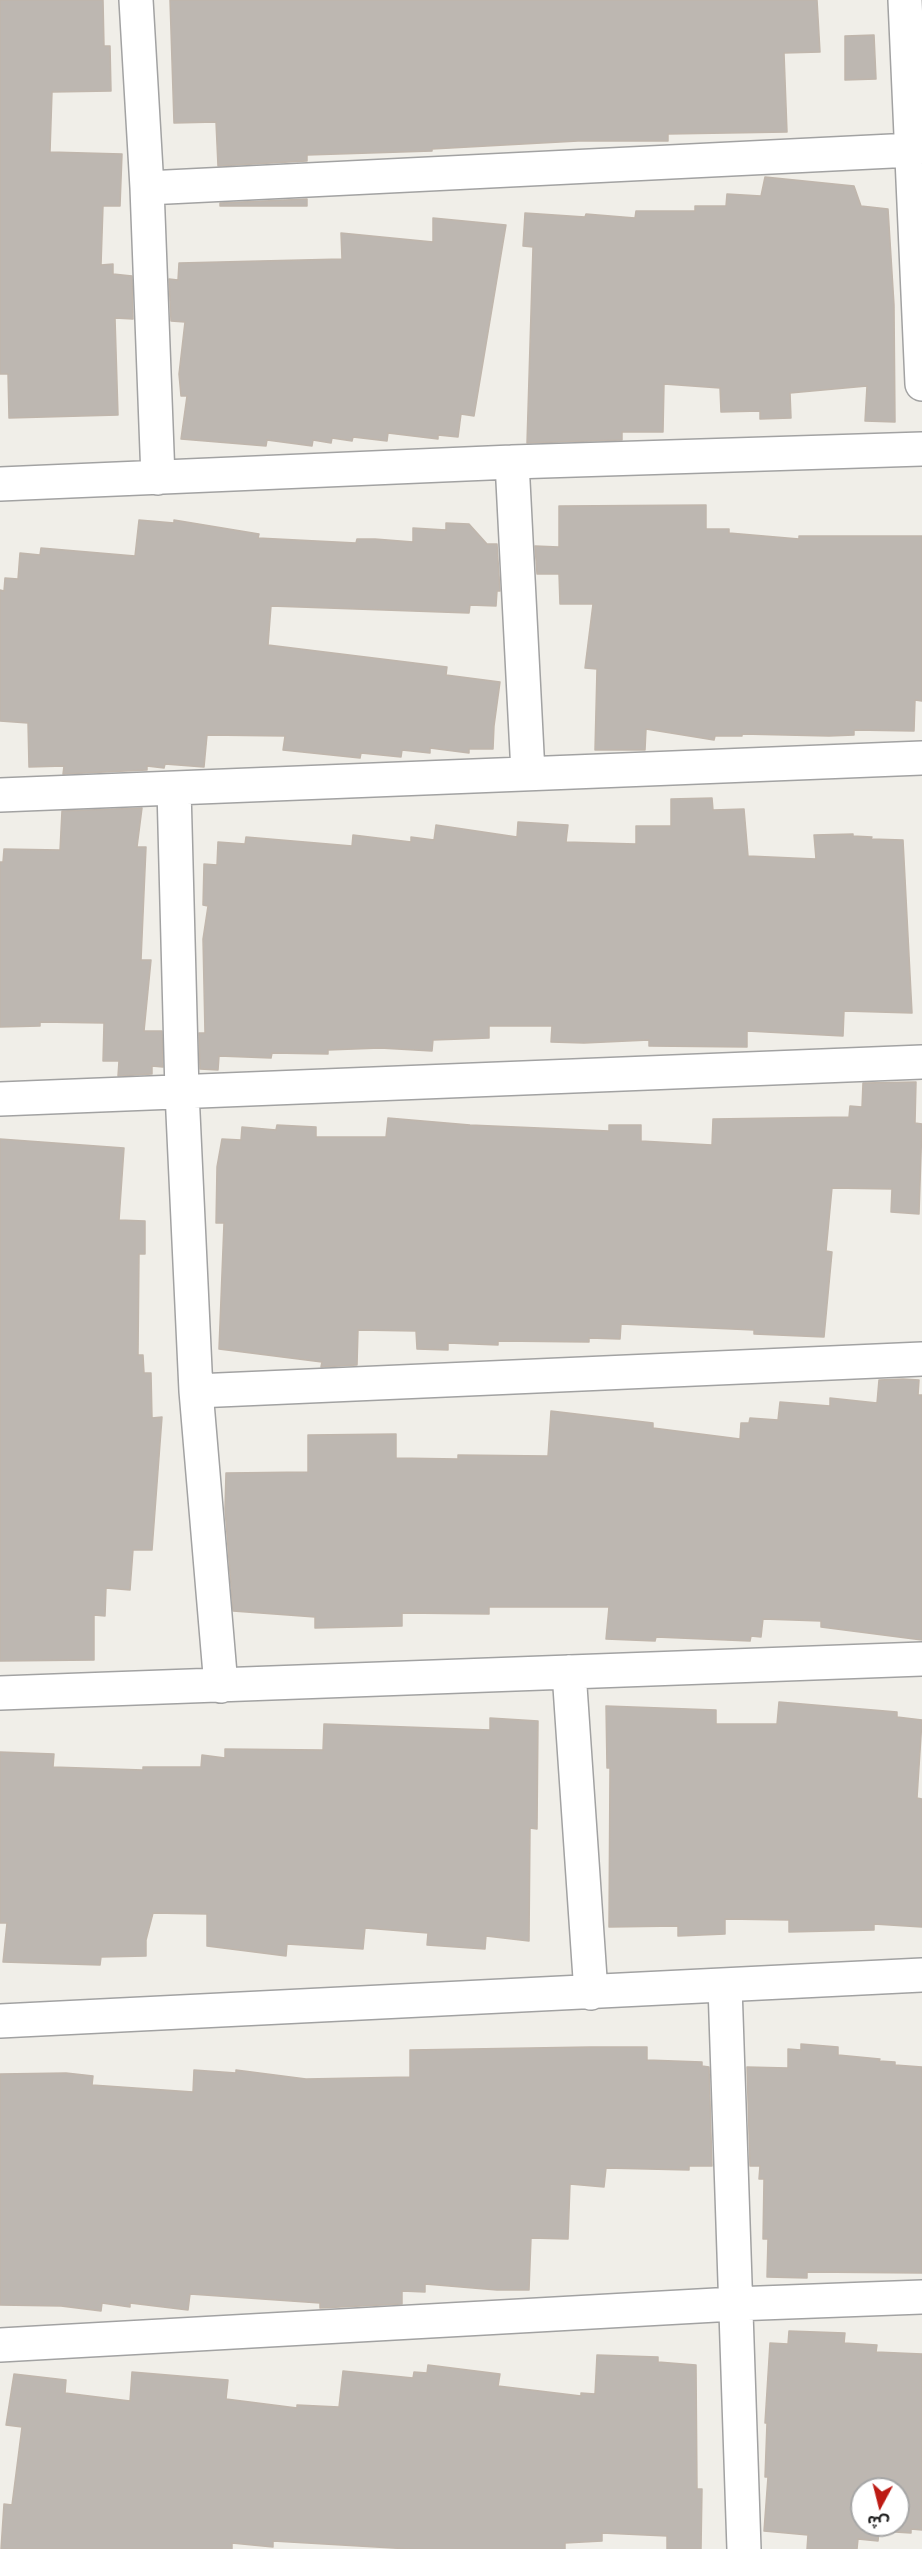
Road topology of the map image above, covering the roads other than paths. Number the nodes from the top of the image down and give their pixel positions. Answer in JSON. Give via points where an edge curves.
{"nodes":[{"id":1,"x":136,"y":0,"type":"edge"},
{"id":2,"x":905,"y":0,"type":"edge"},
{"id":3,"x":912,"y":150,"type":"junction"},
{"id":4,"x":147,"y":188,"type":"junction"},
{"id":5,"x":922,"y":384,"type":"edge"},
{"id":6,"x":922,"y":449,"type":"edge"},
{"id":7,"x":512,"y":462,"type":"junction"},
{"id":8,"x":158,"y":478,"type":"junction"},
{"id":9,"x":0,"y":484,"type":"edge"},
{"id":10,"x":922,"y":758,"type":"edge"},
{"id":11,"x":528,"y":773,"type":"junction"},
{"id":12,"x":174,"y":789,"type":"junction"},
{"id":13,"x":0,"y":795,"type":"edge"},
{"id":14,"x":922,"y":1062,"type":"edge"},
{"id":15,"x":182,"y":1092,"type":"junction"},
{"id":16,"x":0,"y":1100,"type":"edge"},
{"id":17,"x":922,"y":1359,"type":"edge"},
{"id":18,"x":196,"y":1391,"type":"junction"},
{"id":19,"x":922,"y":1659,"type":"edge"},
{"id":20,"x":569,"y":1672,"type":"junction"},
{"id":21,"x":221,"y":1686,"type":"junction"},
{"id":22,"x":0,"y":1693,"type":"edge"},
{"id":23,"x":922,"y":1976,"type":"edge"},
{"id":24,"x":725,"y":1986,"type":"junction"},
{"id":25,"x":591,"y":1993,"type":"junction"},
{"id":26,"x":0,"y":2021,"type":"edge"},
{"id":27,"x":922,"y":2297,"type":"edge"},
{"id":28,"x":734,"y":2304,"type":"junction"},
{"id":29,"x":0,"y":2345,"type":"edge"},
{"id":30,"x":744,"y":2549,"type":"edge"}],
"edges":[{"from":1,"to":4,"type":"street"},
{"from":2,"to":3,"type":"street"},
{"from":3,"to":4,"type":"street"},
{"from":3,"to":5,"type":"street"},
{"from":4,"to":8,"type":"street"},
{"from":6,"to":7,"type":"street"},
{"from":7,"to":8,"type":"street"},
{"from":7,"to":11,"type":"street"},
{"from":8,"to":9,"type":"street"},
{"from":10,"to":11,"type":"street"},
{"from":11,"to":12,"type":"street"},
{"from":12,"to":13,"type":"street"},
{"from":12,"to":15,"type":"street"},
{"from":14,"to":15,"type":"street"},
{"from":15,"to":16,"type":"street"},
{"from":15,"to":18,"type":"street"},
{"from":17,"to":18,"type":"street"},
{"from":18,"to":21,"type":"street"},
{"from":19,"to":20,"type":"street"},
{"from":20,"to":21,"type":"street"},
{"from":20,"to":25,"type":"street"},
{"from":21,"to":22,"type":"street"},
{"from":23,"to":24,"type":"street"},
{"from":24,"to":25,"type":"street"},
{"from":24,"to":28,"type":"street"},
{"from":25,"to":26,"type":"street"},
{"from":27,"to":28,"type":"street"},
{"from":28,"to":29,"type":"street"},
{"from":28,"to":30,"type":"street"}]}
